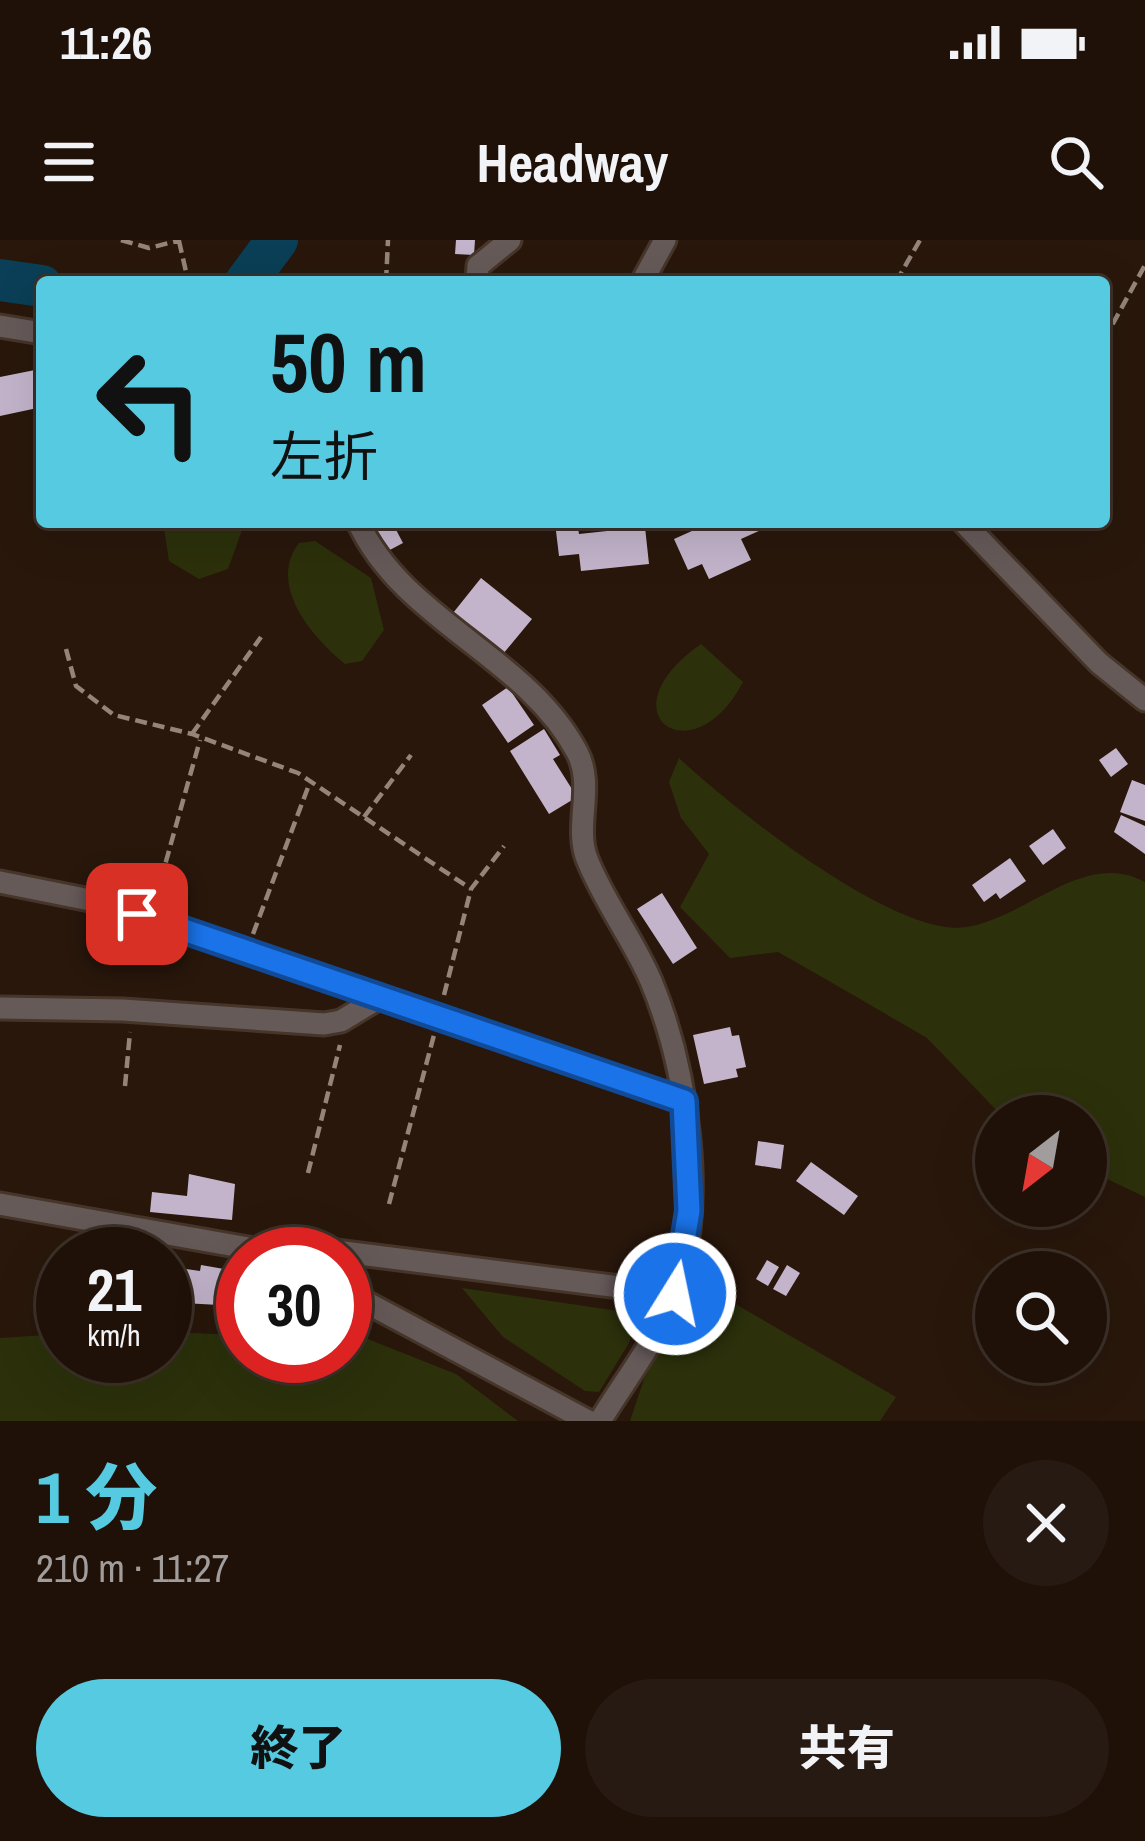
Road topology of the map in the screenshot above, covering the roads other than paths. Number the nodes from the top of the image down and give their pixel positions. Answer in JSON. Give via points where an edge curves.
{"nodes":[{"id":1,"x":510,"y":240,"type":"edge"},
{"id":2,"x":665,"y":240,"type":"edge"},
{"id":3,"x":477,"y":276,"type":"edge"},
{"id":4,"x":645,"y":276,"type":"edge"},
{"id":5,"x":0,"y":326,"type":"edge"},
{"id":6,"x":36,"y":332,"type":"edge"},
{"id":7,"x":361,"y":528,"type":"edge"},
{"id":8,"x":969,"y":528,"type":"edge"},
{"id":9,"x":1145,"y":700,"type":"edge"},
{"id":10,"x":0,"y":882,"type":"edge"},
{"id":11,"x":379,"y":998,"type":"junction"},
{"id":12,"x":0,"y":1008,"type":"edge"},
{"id":13,"x":684,"y":1101,"type":"junction"},
{"id":14,"x":0,"y":1204,"type":"edge"},
{"id":15,"x":216,"y":1243,"type":"edge"},
{"id":16,"x":372,"y":1256,"type":"edge"},
{"id":17,"x":675,"y":1294,"type":"junction"},
{"id":18,"x":372,"y":1306,"type":"edge"},
{"id":19,"x":587,"y":1421,"type":"edge"},
{"id":20,"x":600,"y":1421,"type":"edge"}],
"edges":[{"from":1,"to":3,"type":"street","via":[[478,266]]},
{"from":2,"to":4,"type":"street"},
{"from":5,"to":6,"type":"street"},
{"from":7,"to":13,"type":"street","via":[[400,584],[506,671],[578,753],[583,848],[650,977]]},
{"from":8,"to":9,"type":"street"},
{"from":10,"to":11,"type":"street","via":[[105,903]]},
{"from":11,"to":12,"type":"street","via":[[324,1024]]},
{"from":11,"to":13,"type":"street"},
{"from":13,"to":17,"type":"street","via":[[689,1211]]},
{"from":14,"to":15,"type":"street"},
{"from":16,"to":17,"type":"street"},
{"from":17,"to":20,"type":"street"},
{"from":18,"to":19,"type":"street"}]}
